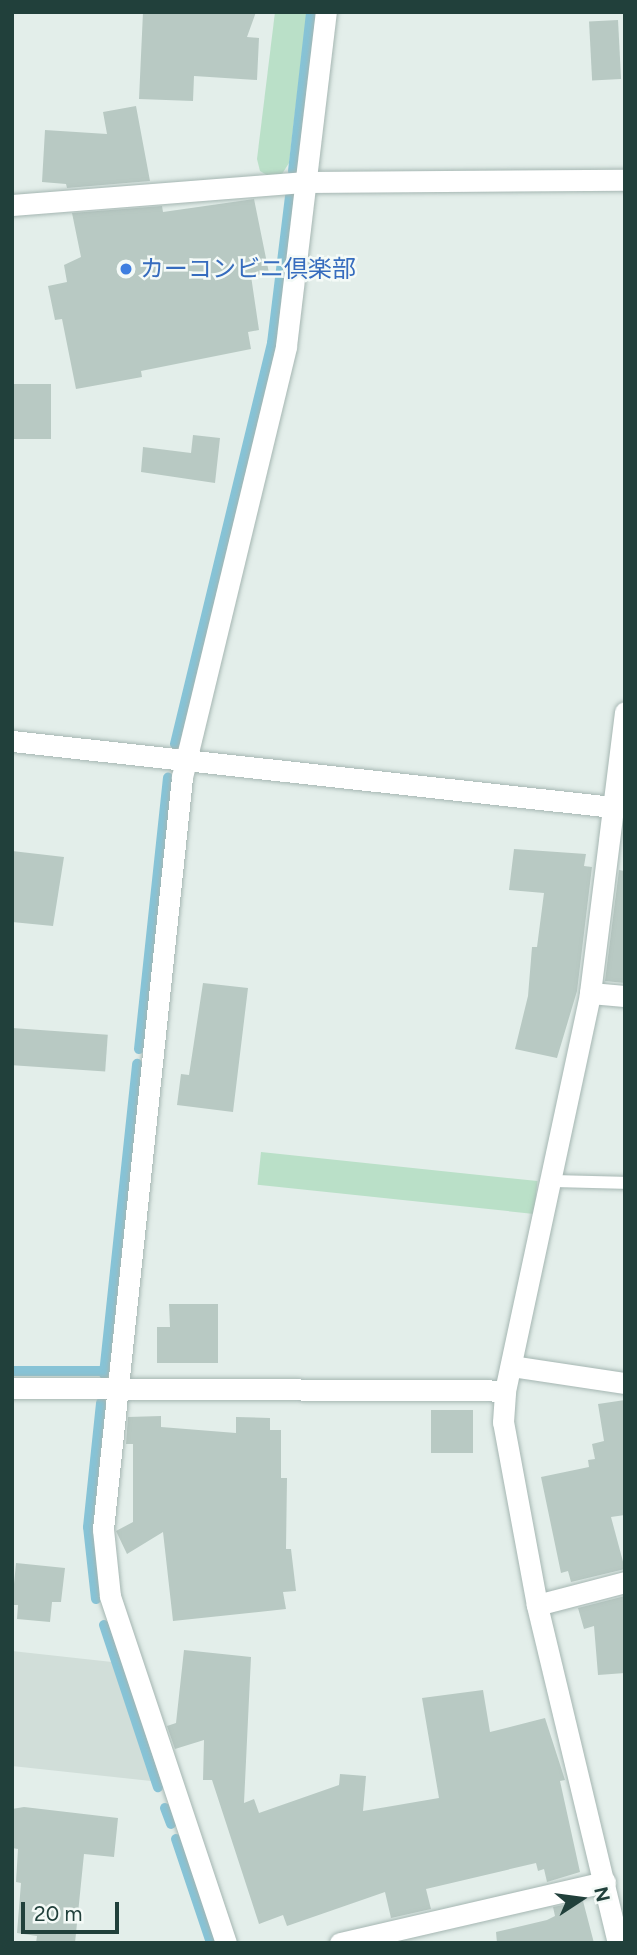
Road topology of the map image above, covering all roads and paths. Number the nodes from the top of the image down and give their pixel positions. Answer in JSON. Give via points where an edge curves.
{"nodes":[{"id":1,"x":326,"y":12,"type":"edge"},
{"id":2,"x":625,"y":180,"type":"edge"},
{"id":3,"x":306,"y":182,"type":"junction"},
{"id":4,"x":12,"y":205,"type":"edge"},
{"id":5,"x":625,"y":712,"type":"edge"},
{"id":6,"x":12,"y":741,"type":"edge"},
{"id":7,"x":187,"y":761,"type":"junction"},
{"id":8,"x":613,"y":807,"type":"junction"},
{"id":9,"x":590,"y":993,"type":"junction"},
{"id":10,"x":625,"y":996,"type":"edge"},
{"id":11,"x":550,"y":1181,"type":"junction"},
{"id":12,"x":625,"y":1183,"type":"edge"},
{"id":13,"x":511,"y":1366,"type":"junction"},
{"id":14,"x":625,"y":1383,"type":"edge"},
{"id":15,"x":12,"y":1388,"type":"edge"},
{"id":16,"x":117,"y":1388,"type":"junction"},
{"id":17,"x":505,"y":1391,"type":"junction"},
{"id":18,"x":625,"y":1582,"type":"edge"},
{"id":19,"x":537,"y":1605,"type":"junction"},
{"id":20,"x":605,"y":1882,"type":"junction"},
{"id":21,"x":226,"y":1943,"type":"edge"},
{"id":22,"x":340,"y":1943,"type":"edge"},
{"id":23,"x":618,"y":1943,"type":"edge"}],
"edges":[{"from":1,"to":3,"type":"street"},
{"from":2,"to":3,"type":"street"},
{"from":3,"to":4,"type":"street"},
{"from":3,"to":7,"type":"street","via":[[286,346]]},
{"from":5,"to":8,"type":"street"},
{"from":6,"to":7,"type":"street"},
{"from":7,"to":8,"type":"street"},
{"from":7,"to":16,"type":"street"},
{"from":8,"to":9,"type":"street"},
{"from":9,"to":10,"type":"street"},
{"from":9,"to":11,"type":"street"},
{"from":11,"to":12,"type":"lane"},
{"from":11,"to":13,"type":"street"},
{"from":13,"to":14,"type":"street"},
{"from":13,"to":17,"type":"street"},
{"from":15,"to":16,"type":"street"},
{"from":16,"to":17,"type":"street"},
{"from":16,"to":21,"type":"street","via":[[103,1529],[104,1574]]},
{"from":17,"to":19,"type":"street","via":[[505,1452]]},
{"from":18,"to":19,"type":"street"},
{"from":19,"to":20,"type":"street"},
{"from":20,"to":22,"type":"street"},
{"from":20,"to":23,"type":"street"}]}
